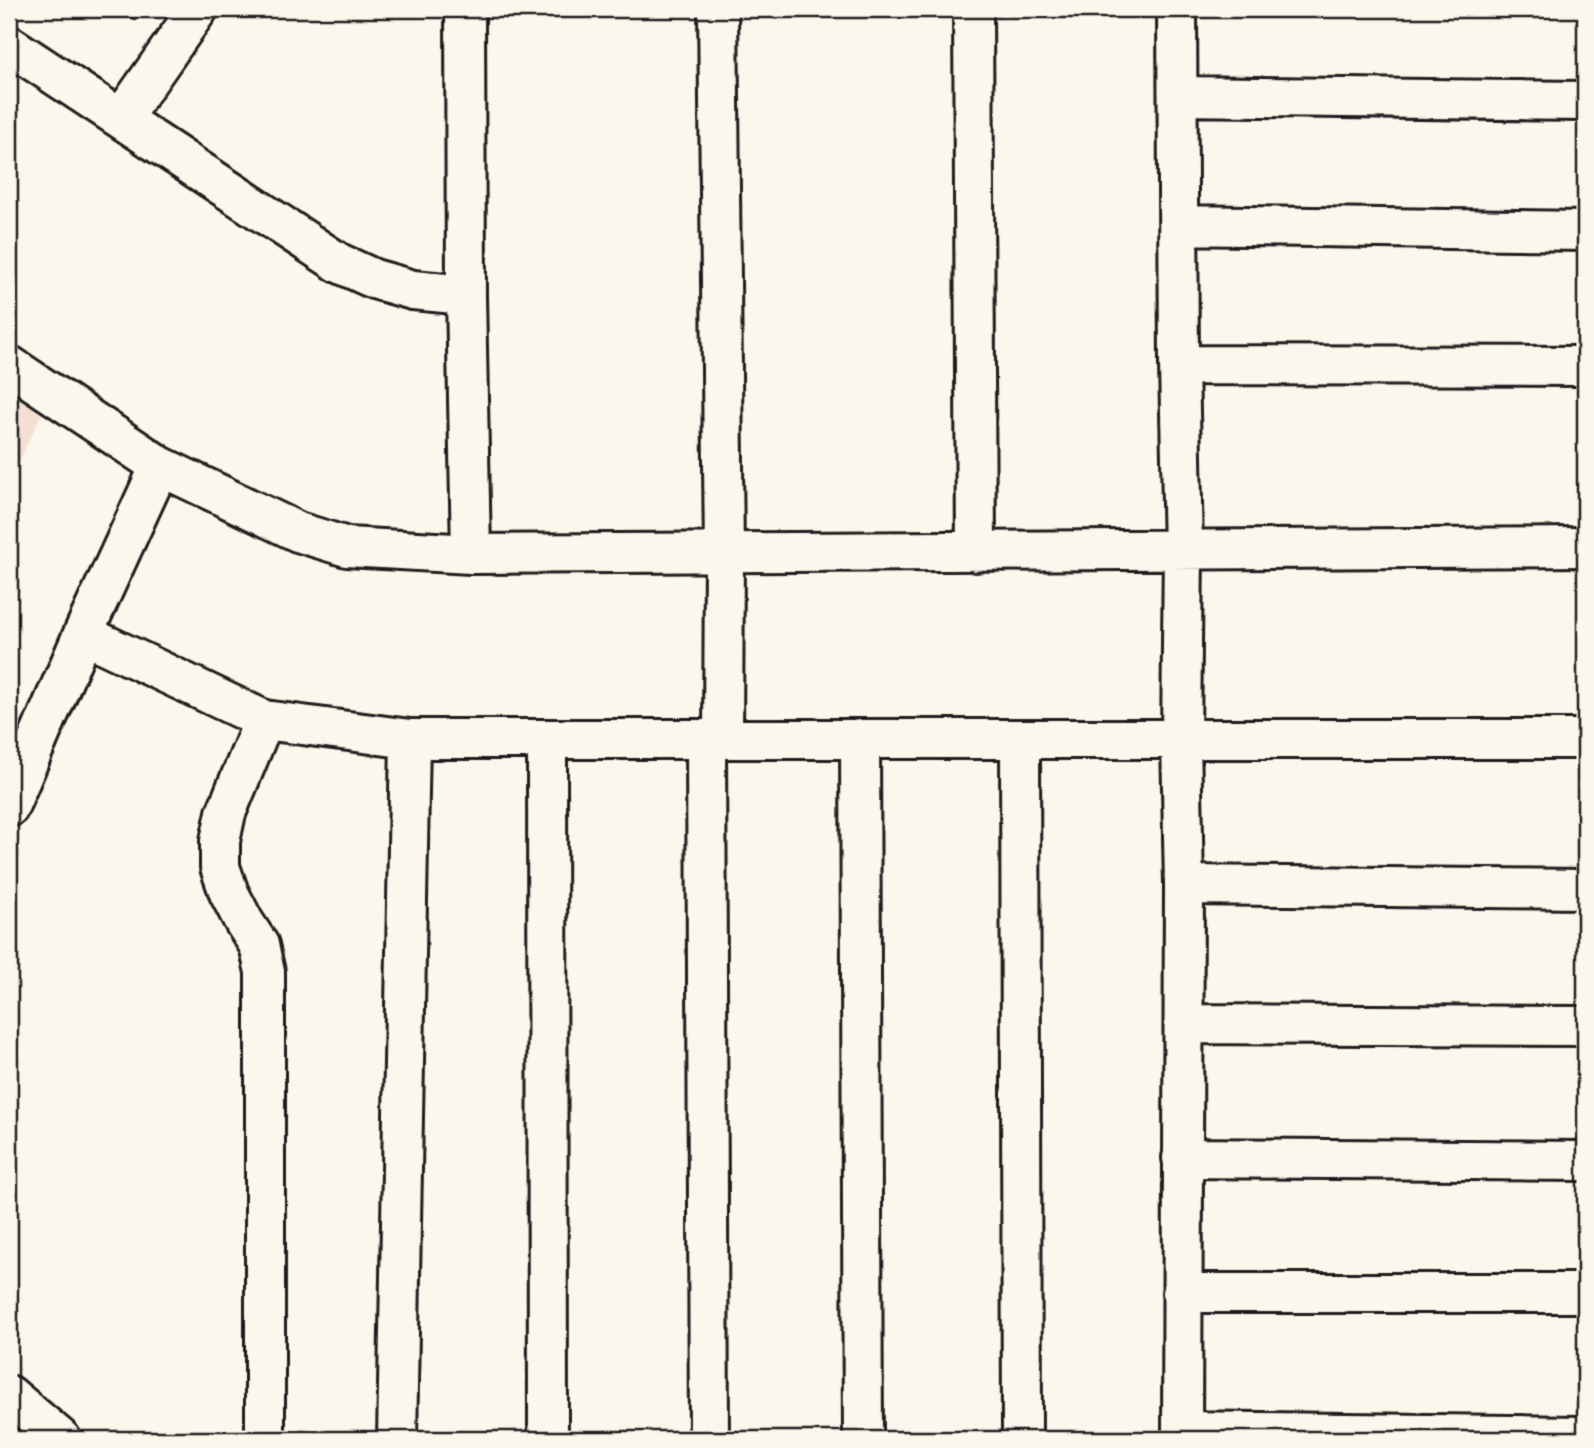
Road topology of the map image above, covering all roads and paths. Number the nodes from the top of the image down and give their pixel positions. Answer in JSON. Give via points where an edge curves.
{"nodes":[{"id":1,"x":198,"y":9,"type":"edge"},
{"id":2,"x":465,"y":9,"type":"edge"},
{"id":3,"x":718,"y":9,"type":"edge"},
{"id":4,"x":973,"y":9,"type":"edge"},
{"id":5,"x":1178,"y":9,"type":"edge"},
{"id":6,"x":9,"y":45,"type":"edge"},
{"id":7,"x":1178,"y":96,"type":"junction"},
{"id":8,"x":1585,"y":101,"type":"edge"},
{"id":9,"x":121,"y":119,"type":"junction"},
{"id":10,"x":1179,"y":225,"type":"junction"},
{"id":11,"x":1585,"y":231,"type":"edge"},
{"id":12,"x":466,"y":295,"type":"junction"},
{"id":13,"x":9,"y":365,"type":"edge"},
{"id":14,"x":1179,"y":365,"type":"junction"},
{"id":15,"x":1585,"y":366,"type":"edge"},
{"id":16,"x":160,"y":466,"type":"junction"},
{"id":17,"x":1585,"y":547,"type":"edge"},
{"id":18,"x":1183,"y":550,"type":"junction"},
{"id":19,"x":976,"y":552,"type":"junction"},
{"id":20,"x":724,"y":553,"type":"junction"},
{"id":21,"x":471,"y":554,"type":"junction"},
{"id":22,"x":83,"y":634,"type":"junction"},
{"id":23,"x":264,"y":720,"type":"junction"},
{"id":24,"x":410,"y":739,"type":"junction"},
{"id":25,"x":547,"y":739,"type":"junction"},
{"id":26,"x":715,"y":739,"type":"junction"},
{"id":27,"x":860,"y":739,"type":"junction"},
{"id":28,"x":1020,"y":739,"type":"junction"},
{"id":29,"x":1181,"y":739,"type":"junction"},
{"id":30,"x":1585,"y":739,"type":"edge"},
{"id":31,"x":9,"y":807,"type":"edge"},
{"id":32,"x":1184,"y":886,"type":"junction"},
{"id":33,"x":1585,"y":889,"type":"edge"},
{"id":34,"x":1184,"y":1024,"type":"junction"},
{"id":35,"x":1585,"y":1026,"type":"edge"},
{"id":36,"x":1182,"y":1158,"type":"junction"},
{"id":37,"x":1585,"y":1161,"type":"edge"},
{"id":38,"x":1182,"y":1293,"type":"junction"},
{"id":39,"x":1585,"y":1293,"type":"edge"},
{"id":40,"x":9,"y":1395,"type":"edge"},
{"id":41,"x":1182,"y":1435,"type":"edge"},
{"id":42,"x":1585,"y":1436,"type":"edge"},
{"id":43,"x":61,"y":1439,"type":"edge"},
{"id":44,"x":265,"y":1439,"type":"edge"},
{"id":45,"x":397,"y":1439,"type":"edge"},
{"id":46,"x":548,"y":1439,"type":"edge"},
{"id":47,"x":709,"y":1439,"type":"edge"},
{"id":48,"x":863,"y":1439,"type":"edge"},
{"id":49,"x":1022,"y":1439,"type":"edge"}],
"edges":[{"from":1,"to":9,"type":"street"},
{"from":2,"to":12,"type":"street"},
{"from":3,"to":20,"type":"street"},
{"from":4,"to":19,"type":"street"},
{"from":5,"to":7,"type":"street"},
{"from":6,"to":9,"type":"street"},
{"from":7,"to":8,"type":"street"},
{"from":7,"to":10,"type":"street"},
{"from":9,"to":12,"type":"street","via":[[339,263],[413,290]]},
{"from":10,"to":11,"type":"street"},
{"from":10,"to":14,"type":"street"},
{"from":12,"to":21,"type":"street"},
{"from":13,"to":16,"type":"street"},
{"from":14,"to":15,"type":"street"},
{"from":14,"to":18,"type":"street"},
{"from":16,"to":21,"type":"street","via":[[298,532],[347,547]]},
{"from":16,"to":22,"type":"street"},
{"from":17,"to":18,"type":"street"},
{"from":18,"to":19,"type":"street"},
{"from":18,"to":29,"type":"street"},
{"from":19,"to":20,"type":"street"},
{"from":20,"to":21,"type":"street"},
{"from":20,"to":26,"type":"street"},
{"from":22,"to":23,"type":"street"},
{"from":22,"to":31,"type":"street"},
{"from":23,"to":24,"type":"street"},
{"from":23,"to":44,"type":"street","via":[[226,813],[220,867],[229,893],[259,945],[265,972]]},
{"from":24,"to":25,"type":"street"},
{"from":24,"to":45,"type":"street"},
{"from":25,"to":26,"type":"street"},
{"from":25,"to":46,"type":"street"},
{"from":26,"to":27,"type":"street"},
{"from":26,"to":47,"type":"street"},
{"from":27,"to":28,"type":"street"},
{"from":27,"to":48,"type":"street"},
{"from":28,"to":29,"type":"street"},
{"from":28,"to":49,"type":"street"},
{"from":29,"to":30,"type":"street"},
{"from":29,"to":32,"type":"street"},
{"from":32,"to":33,"type":"street"},
{"from":32,"to":34,"type":"street"},
{"from":34,"to":35,"type":"street"},
{"from":34,"to":36,"type":"street"},
{"from":36,"to":37,"type":"street"},
{"from":36,"to":38,"type":"street"},
{"from":38,"to":39,"type":"street"},
{"from":38,"to":41,"type":"street"},
{"from":40,"to":43,"type":"street"},
{"from":41,"to":42,"type":"street"}]}
